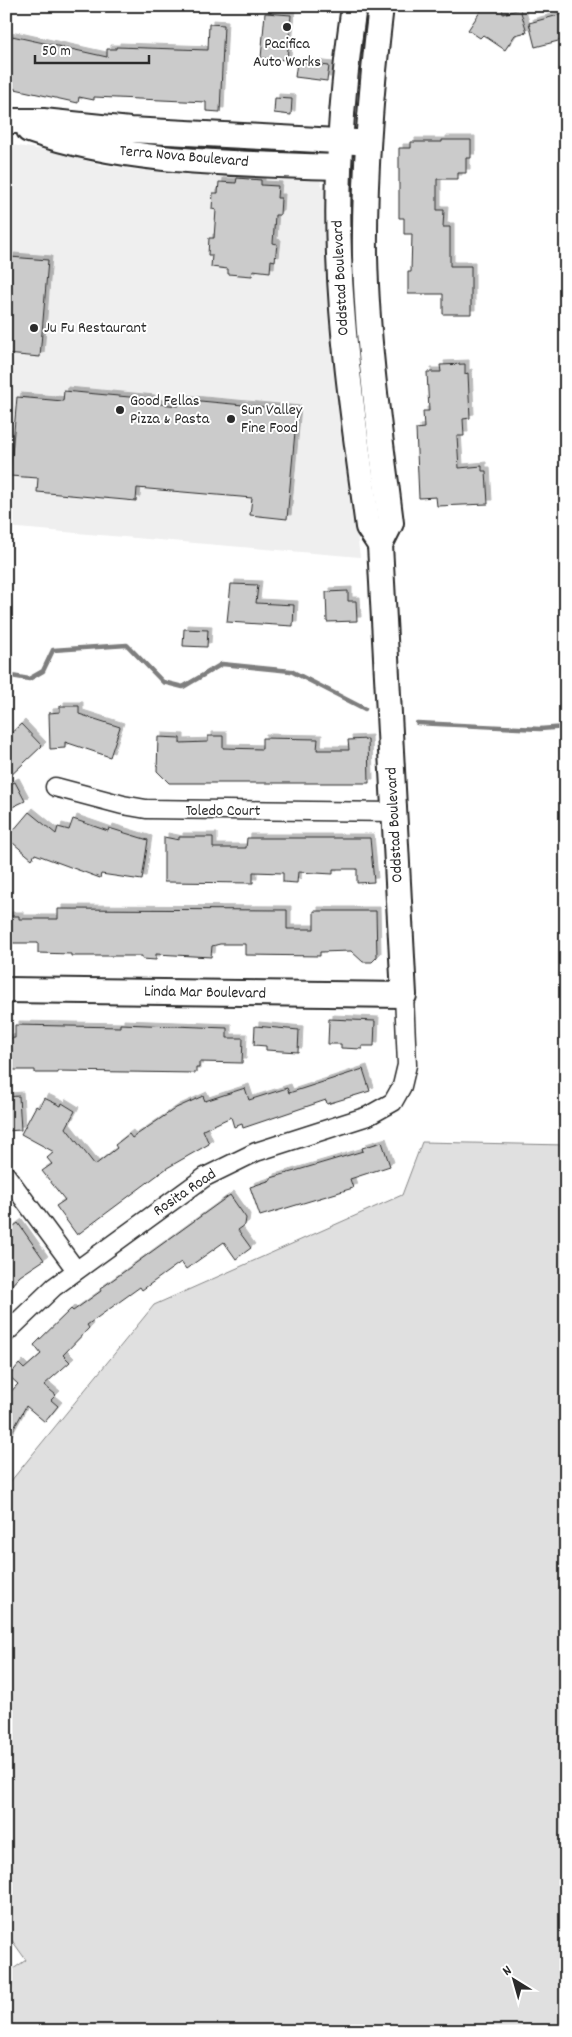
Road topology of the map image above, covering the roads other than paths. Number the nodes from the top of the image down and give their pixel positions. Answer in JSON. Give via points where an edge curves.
{"nodes":[{"id":1,"x":354,"y":6,"type":"edge"},
{"id":2,"x":381,"y":6,"type":"edge"},
{"id":3,"x":6,"y":121,"type":"edge"},
{"id":4,"x":340,"y":142,"type":"junction"},
{"id":5,"x":367,"y":143,"type":"junction"},
{"id":6,"x":338,"y":167,"type":"junction"},
{"id":7,"x":366,"y":168,"type":"junction"},
{"id":8,"x":380,"y":545,"type":"junction"},
{"id":9,"x":55,"y":787,"type":"dead end"},
{"id":10,"x":395,"y":812,"type":"junction"},
{"id":11,"x":6,"y":990,"type":"edge"},
{"id":12,"x":404,"y":995,"type":"junction"},
{"id":13,"x":393,"y":1102,"type":"joint"},
{"id":14,"x":6,"y":1175,"type":"edge"},
{"id":15,"x":76,"y":1270,"type":"junction"},
{"id":16,"x":6,"y":1333,"type":"edge"}],
"edges":[{"from":1,"to":4,"type":"street","name":"Oddstad Boulevard"},
{"from":2,"to":5,"type":"street","name":"Oddstad Boulevard"},
{"from":3,"to":4,"type":"street","name":"Terra Nova Boulevard"},
{"from":3,"to":6,"type":"street","name":"Terra Nova Boulevard","via":[[64,140],[129,154]]},
{"from":4,"to":5,"type":"street","name":"Terra Nova Boulevard"},
{"from":4,"to":6,"type":"street","name":"Oddstad Boulevard"},
{"from":5,"to":7,"type":"street","name":"Oddstad Boulevard"},
{"from":6,"to":7,"type":"street","name":"Terra Nova Boulevard"},
{"from":6,"to":8,"type":"street","name":"Oddstad Boulevard","via":[[339,255],[346,360],[368,526]]},
{"from":7,"to":8,"type":"street","name":"Oddstad Boulevard","via":[[367,299],[391,523]]},
{"from":8,"to":10,"type":"street","name":"Oddstad Boulevard"},
{"from":9,"to":10,"type":"street","name":"Toledo Court","via":[[146,809]]},
{"from":10,"to":12,"type":"street","name":"Oddstad Boulevard"},
{"from":11,"to":12,"type":"street","name":"Linda Mar Boulevard"},
{"from":12,"to":13,"type":"street","name":"Oddstad Boulevard","via":[[407,1065],[402,1086]]},
{"from":13,"to":15,"type":"street","name":"Rosita Road","via":[[368,1116],[231,1163],[205,1177]]},
{"from":14,"to":15,"type":"street"},
{"from":15,"to":16,"type":"street","name":"Rosita Road","via":[[33,1305]]}]}
